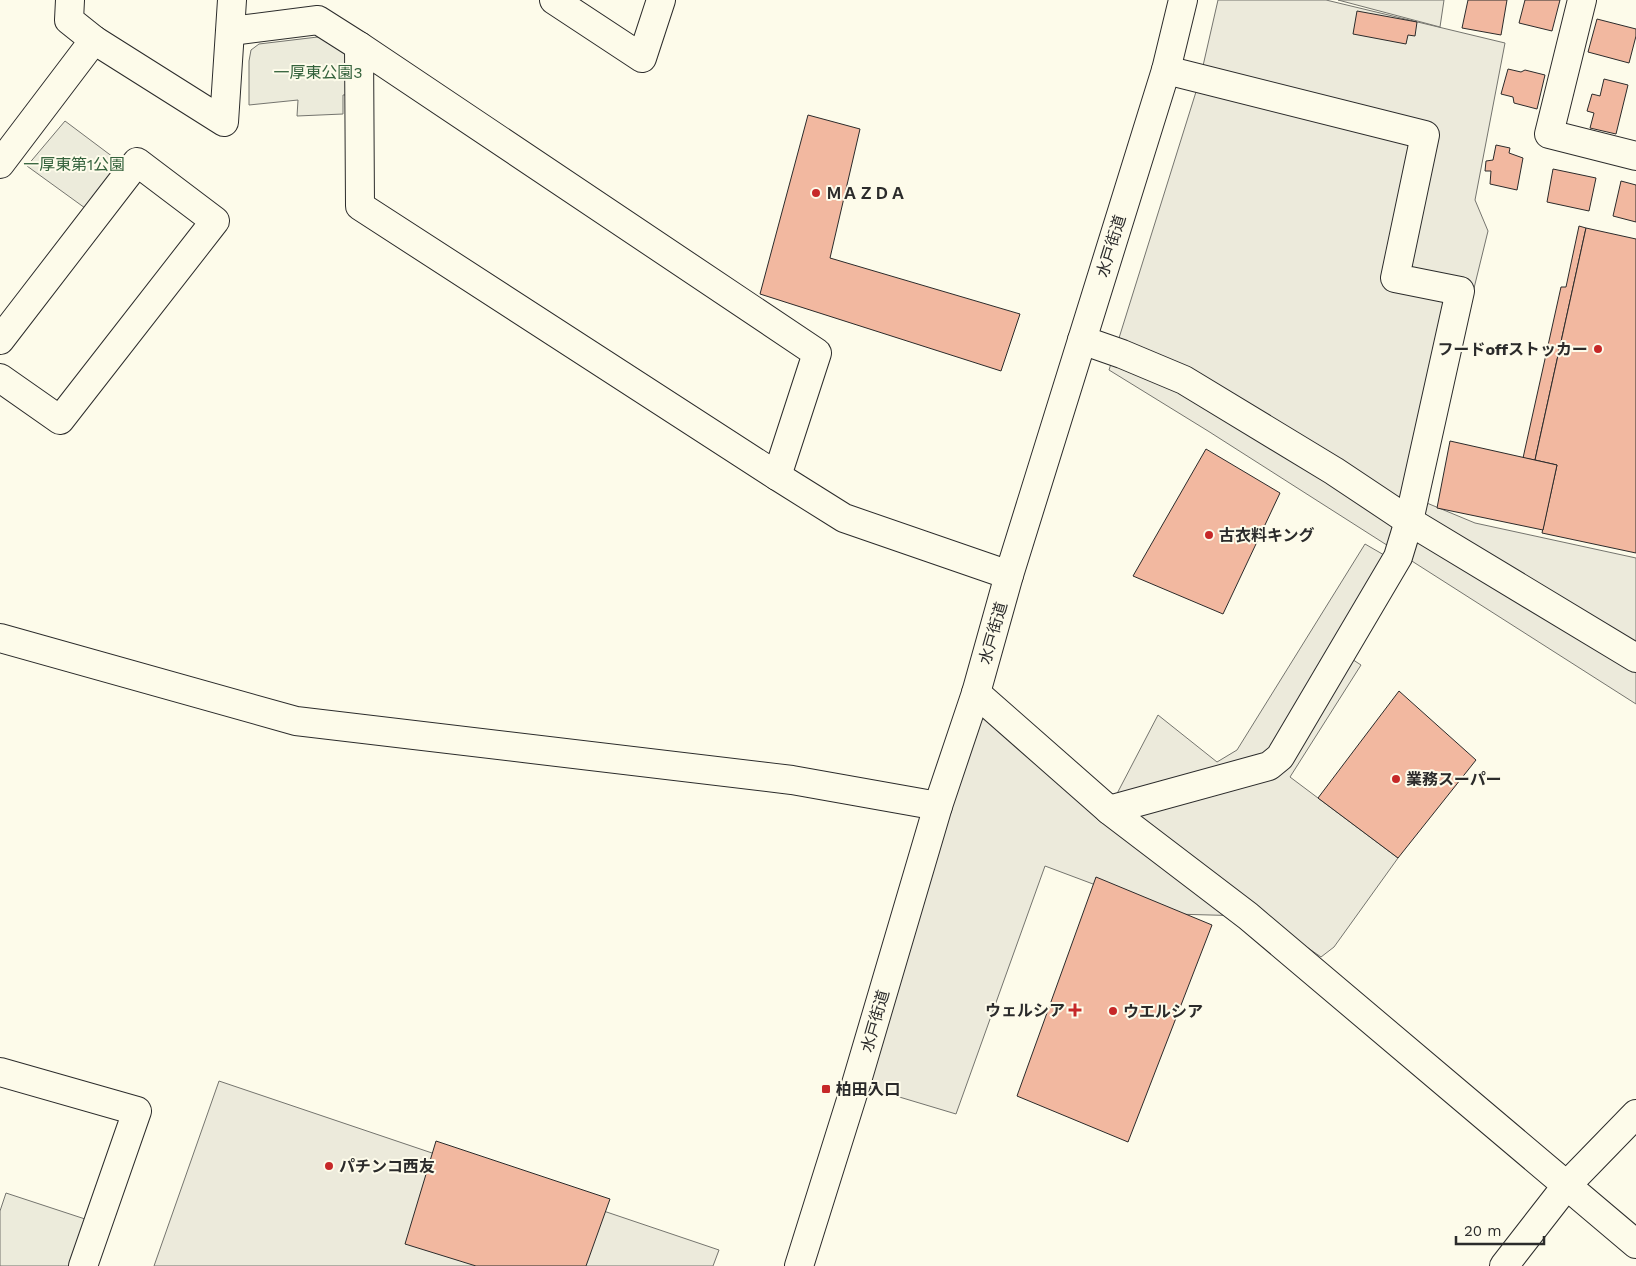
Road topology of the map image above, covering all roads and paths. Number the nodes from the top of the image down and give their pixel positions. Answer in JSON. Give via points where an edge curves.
{"nodes":[{"id":1,"x":70,"y":0,"type":"edge"},
{"id":2,"x":232,"y":0,"type":"edge"},
{"id":3,"x":554,"y":0,"type":"edge"},
{"id":4,"x":661,"y":0,"type":"edge"},
{"id":5,"x":1184,"y":0,"type":"edge"},
{"id":6,"x":1582,"y":0,"type":"edge"},
{"id":7,"x":231,"y":31,"type":"junction"},
{"id":8,"x":94,"y":40,"type":"junction"},
{"id":9,"x":359,"y":46,"type":"junction"},
{"id":10,"x":1166,"y":70,"type":"junction"},
{"id":11,"x":1636,"y":156,"type":"edge"},
{"id":12,"x":2,"y":159,"type":"edge"},
{"id":13,"x":0,"y":340,"type":"edge"},
{"id":14,"x":1082,"y":340,"type":"junction"},
{"id":15,"x":0,"y":378,"type":"edge"},
{"id":16,"x":777,"y":476,"type":"junction"},
{"id":17,"x":1408,"y":521,"type":"junction"},
{"id":18,"x":1009,"y":575,"type":"junction"},
{"id":19,"x":0,"y":638,"type":"edge"},
{"id":20,"x":1636,"y":658,"type":"edge"},
{"id":21,"x":976,"y":693,"type":"junction"},
{"id":22,"x":938,"y":806,"type":"junction"},
{"id":23,"x":1109,"y":810,"type":"junction"},
{"id":24,"x":0,"y":1072,"type":"edge"},
{"id":25,"x":1636,"y":1114,"type":"edge"},
{"id":26,"x":1567,"y":1185,"type":"junction"},
{"id":27,"x":1636,"y":1244,"type":"edge"},
{"id":28,"x":83,"y":1266,"type":"edge"},
{"id":29,"x":799,"y":1266,"type":"edge"},
{"id":30,"x":1504,"y":1266,"type":"edge"}],
"edges":[{"from":1,"to":8,"type":"main road","via":[[69,20]]},
{"from":2,"to":7,"type":"main road"},
{"from":3,"to":4,"type":"main road","via":[[642,58]]},
{"from":5,"to":10,"type":"main road","name":"水戸街道"},
{"from":6,"to":11,"type":"main road","via":[[1548,134]]},
{"from":7,"to":8,"type":"main road","via":[[224,122]]},
{"from":7,"to":9,"type":"main road","via":[[318,20]]},
{"from":8,"to":12,"type":"main road"},
{"from":9,"to":16,"type":"main road","via":[[360,206]]},
{"from":9,"to":16,"type":"main road","via":[[817,353]]},
{"from":10,"to":14,"type":"main road","name":"水戸街道"},
{"from":10,"to":17,"type":"main road","via":[[1425,135],[1395,278],[1460,291]]},
{"from":13,"to":15,"type":"main road","via":[[137,162],[215,220],[60,420]]},
{"from":14,"to":17,"type":"main road","via":[[1184,380],[1334,471]]},
{"from":14,"to":18,"type":"main road","name":"水戸街道"},
{"from":16,"to":18,"type":"main road","via":[[844,518]]},
{"from":17,"to":20,"type":"main road"},
{"from":17,"to":23,"type":"main road","via":[[1398,557],[1280,757],[1268,766]]},
{"from":18,"to":21,"type":"main road","name":"水戸街道"},
{"from":19,"to":22,"type":"main road","via":[[296,721],[792,780]]},
{"from":21,"to":22,"type":"main road","name":"水戸街道"},
{"from":21,"to":23,"type":"main road"},
{"from":22,"to":29,"type":"main road","name":"水戸街道"},
{"from":23,"to":26,"type":"main road","via":[[1248,916]]},
{"from":24,"to":28,"type":"main road","via":[[137,1111]]},
{"from":25,"to":26,"type":"main road"},
{"from":26,"to":27,"type":"main road"},
{"from":26,"to":30,"type":"main road"}]}
